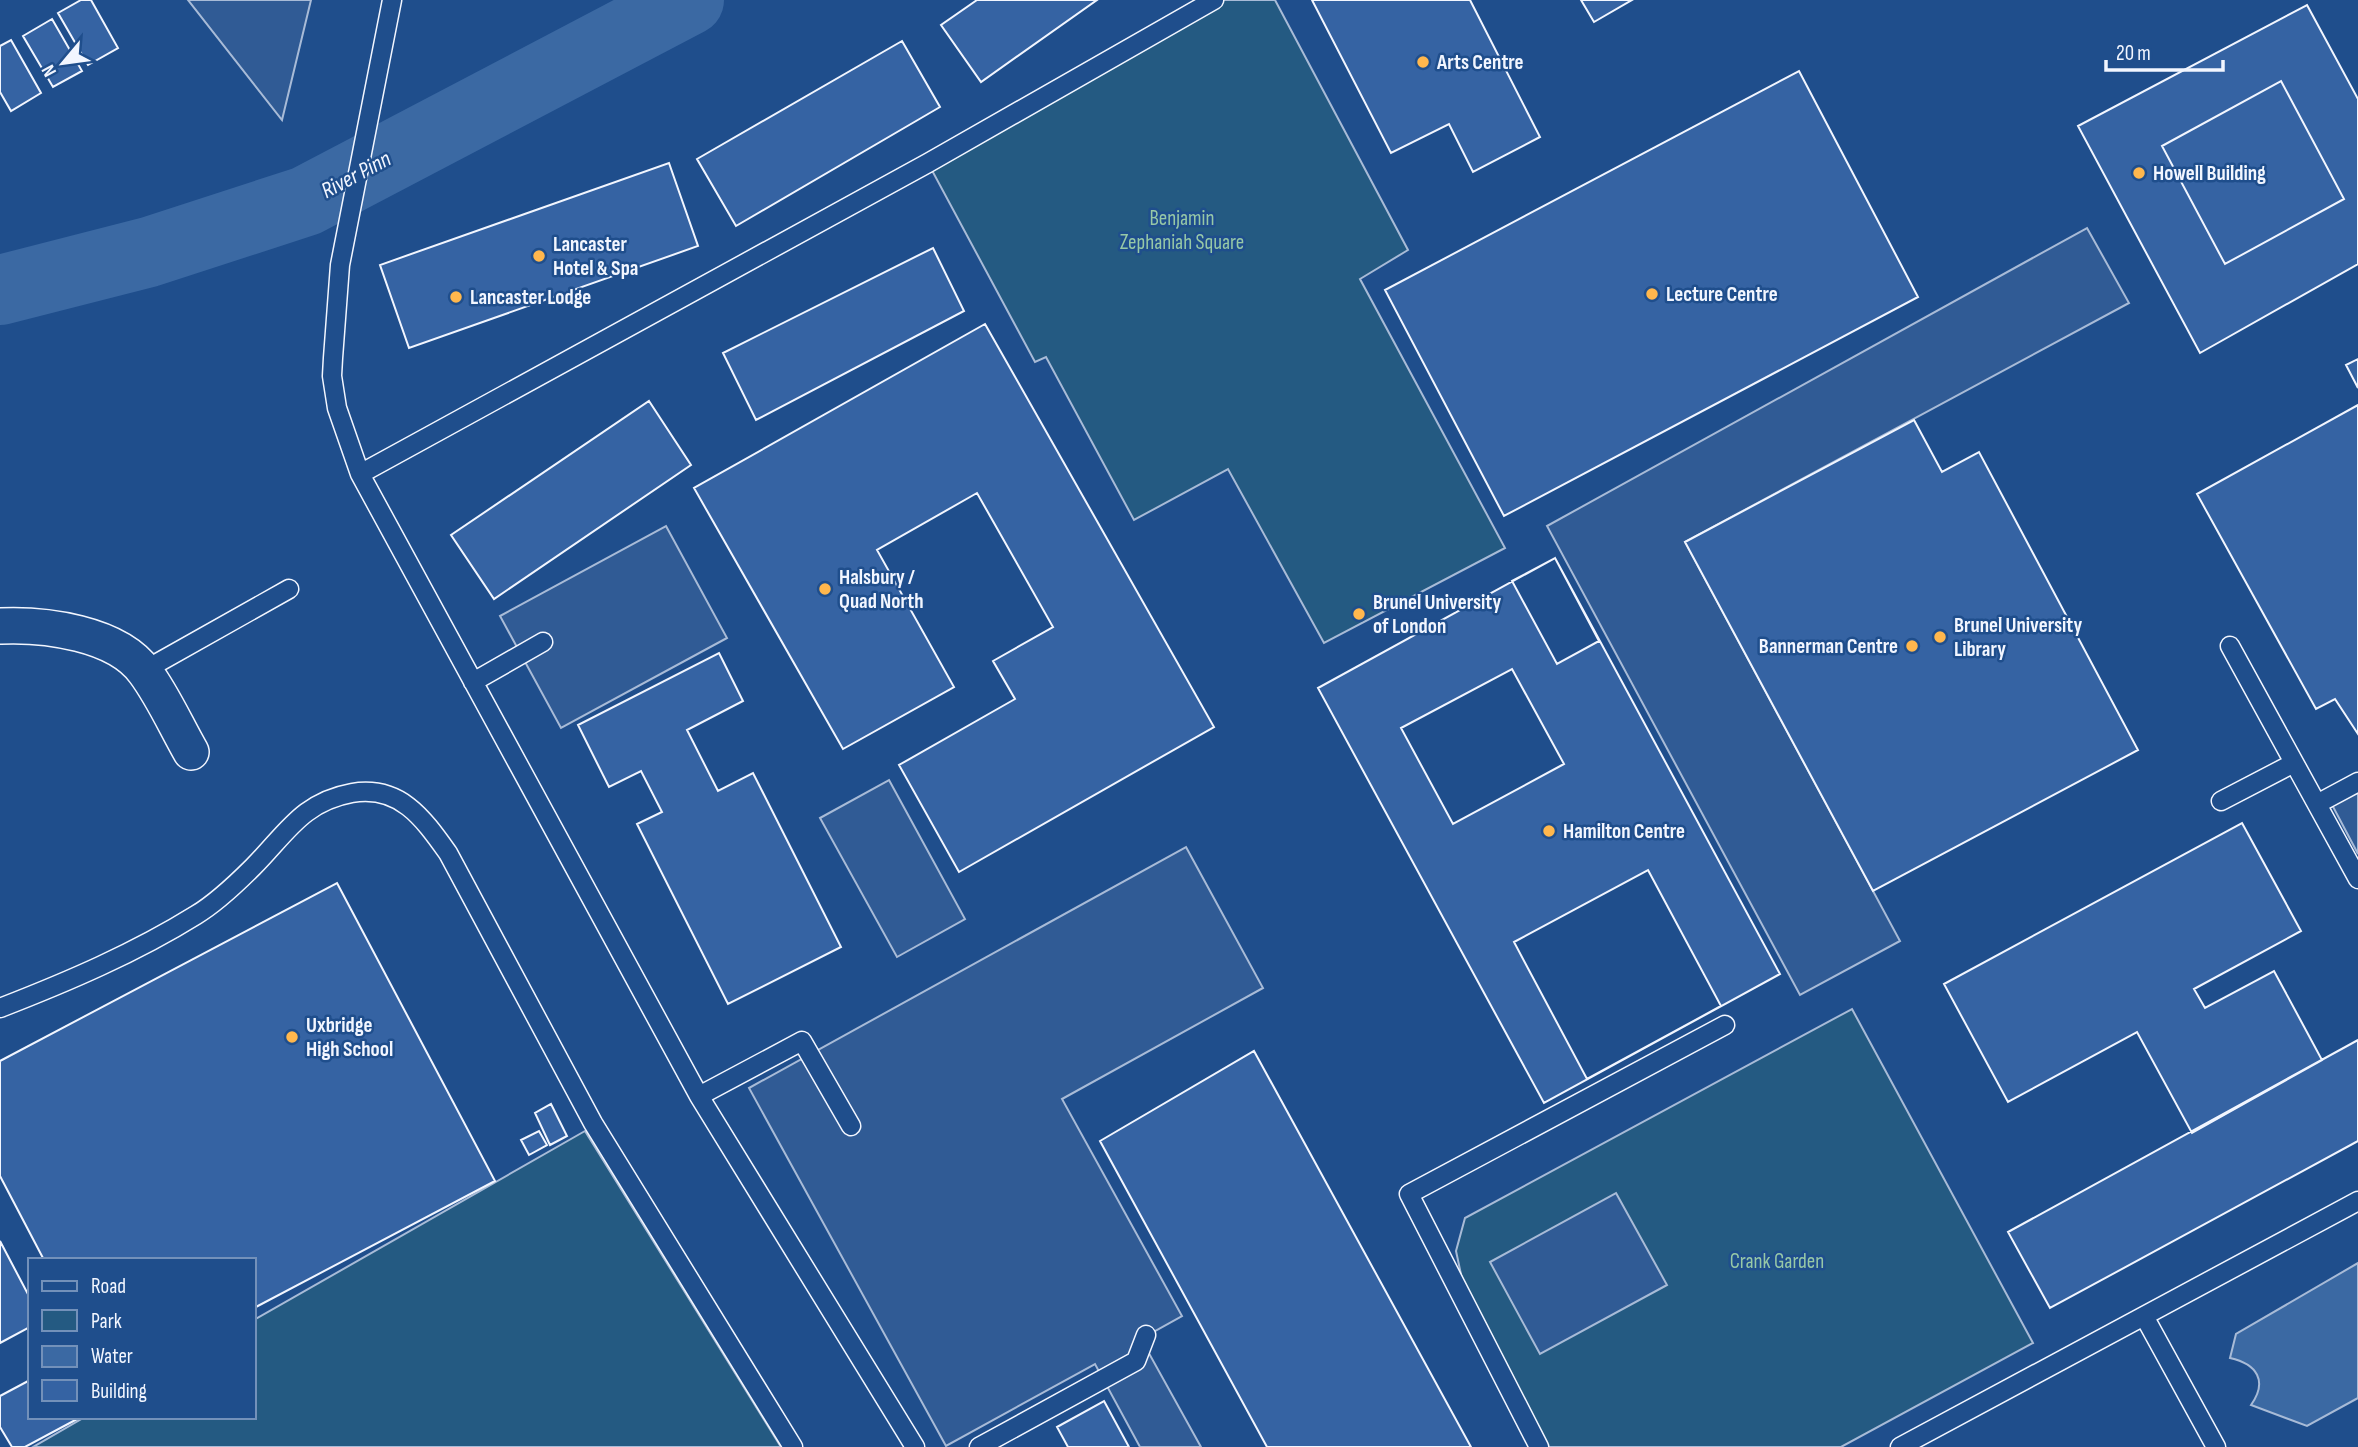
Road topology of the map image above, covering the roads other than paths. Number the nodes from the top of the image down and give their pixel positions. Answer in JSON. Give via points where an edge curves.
{"nodes":[{"id":1,"x":392,"y":0,"type":"edge"},
{"id":2,"x":1214,"y":0,"type":"edge"},
{"id":3,"x":359,"y":474,"type":"junction"},
{"id":4,"x":289,"y":589,"type":"dead end"},
{"id":5,"x":0,"y":626,"type":"edge"},
{"id":6,"x":543,"y":642,"type":"dead end"},
{"id":7,"x":2230,"y":646,"type":"dead end"},
{"id":8,"x":145,"y":670,"type":"junction"},
{"id":9,"x":473,"y":682,"type":"junction"},
{"id":10,"x":191,"y":752,"type":"dead end"},
{"id":11,"x":2294,"y":763,"type":"junction"},
{"id":12,"x":2358,"y":782,"type":"edge"},
{"id":13,"x":2221,"y":801,"type":"dead end"},
{"id":14,"x":2317,"y":804,"type":"junction"},
{"id":15,"x":2358,"y":879,"type":"edge"},
{"id":16,"x":0,"y":1008,"type":"edge"},
{"id":17,"x":1725,"y":1025,"type":"dead end"},
{"id":18,"x":699,"y":1096,"type":"junction"},
{"id":19,"x":851,"y":1126,"type":"dead end"},
{"id":20,"x":2358,"y":1201,"type":"edge"},
{"id":21,"x":2144,"y":1316,"type":"junction"},
{"id":22,"x":1146,"y":1335,"type":"dead end"},
{"id":23,"x":793,"y":1447,"type":"edge"},
{"id":24,"x":915,"y":1447,"type":"edge"},
{"id":25,"x":979,"y":1447,"type":"edge"},
{"id":26,"x":1539,"y":1447,"type":"edge"},
{"id":27,"x":1900,"y":1447,"type":"edge"},
{"id":28,"x":2216,"y":1447,"type":"edge"}],
"edges":[{"from":1,"to":3,"type":"lane","via":[[340,265],[332,376],[337,408]]},
{"from":2,"to":3,"type":"lane","via":[[928,163]]},
{"from":3,"to":9,"type":"lane"},
{"from":4,"to":8,"type":"lane"},
{"from":5,"to":8,"type":"street","via":[[55,628],[89,637],[121,650]]},
{"from":6,"to":9,"type":"lane"},
{"from":7,"to":11,"type":"lane"},
{"from":8,"to":10,"type":"street"},
{"from":9,"to":18,"type":"lane"},
{"from":11,"to":13,"type":"lane"},
{"from":11,"to":14,"type":"lane"},
{"from":12,"to":14,"type":"lane"},
{"from":14,"to":15,"type":"lane"},
{"from":16,"to":23,"type":"lane","via":[[59,985],[198,914],[254,866],[307,810],[352,793],[392,795],[422,817],[448,853],[593,1123]]},
{"from":17,"to":26,"type":"lane","via":[[1409,1194]]},
{"from":18,"to":19,"type":"lane","via":[[802,1041]]},
{"from":18,"to":24,"type":"lane"},
{"from":20,"to":21,"type":"lane"},
{"from":21,"to":27,"type":"lane"},
{"from":21,"to":28,"type":"lane"},
{"from":22,"to":25,"type":"lane","via":[[1136,1361]]}]}
